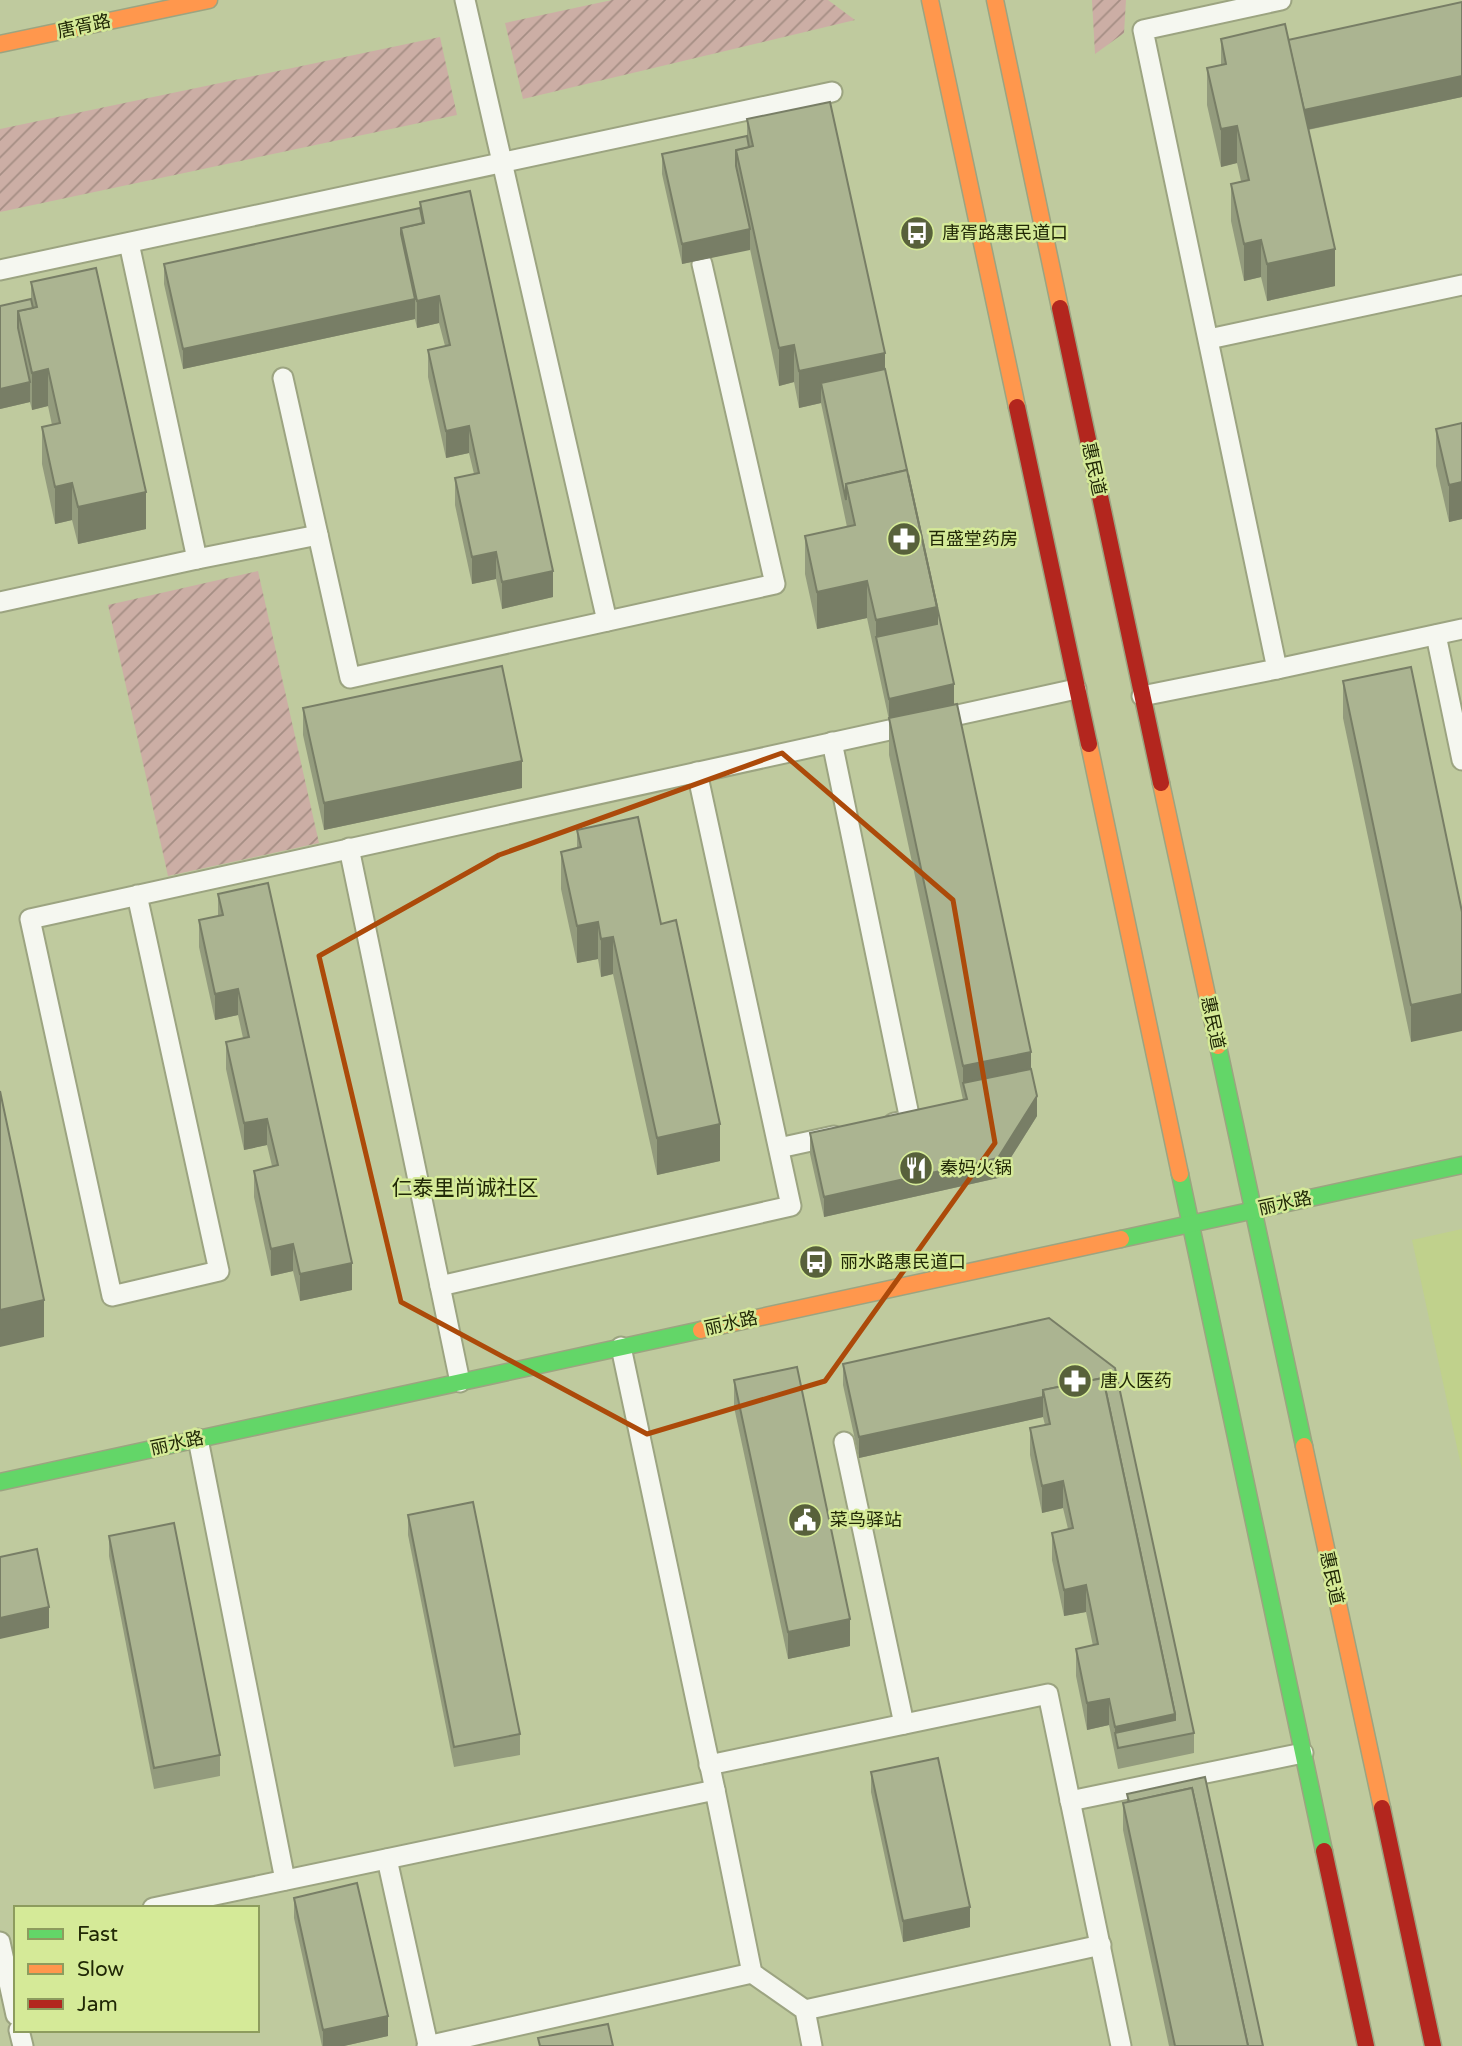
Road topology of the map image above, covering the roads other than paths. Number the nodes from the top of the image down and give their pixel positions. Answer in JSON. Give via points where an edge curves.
{"nodes":[{"id":1,"x":209,"y":0,"type":"edge"},
{"id":2,"x":465,"y":0,"type":"edge"},
{"id":3,"x":930,"y":0,"type":"edge"},
{"id":4,"x":995,"y":0,"type":"edge"},
{"id":5,"x":1281,"y":0,"type":"edge"},
{"id":6,"x":0,"y":44,"type":"edge"},
{"id":7,"x":832,"y":92,"type":"dead end"},
{"id":8,"x":500,"y":163,"type":"junction"},
{"id":9,"x":129,"y":243,"type":"junction"},
{"id":10,"x":702,"y":264,"type":"edge"},
{"id":11,"x":0,"y":270,"type":"edge"},
{"id":12,"x":1462,"y":285,"type":"edge"},
{"id":13,"x":1209,"y":339,"type":"junction"},
{"id":14,"x":283,"y":378,"type":"dead end"},
{"id":15,"x":317,"y":535,"type":"junction"},
{"id":16,"x":197,"y":559,"type":"junction"},
{"id":17,"x":0,"y":602,"type":"edge"},
{"id":18,"x":607,"y":621,"type":"junction"},
{"id":19,"x":1462,"y":629,"type":"edge"},
{"id":20,"x":1436,"y":635,"type":"junction"},
{"id":21,"x":1278,"y":668,"type":"junction"},
{"id":22,"x":1076,"y":689,"type":"junction"},
{"id":23,"x":1142,"y":696,"type":"junction"},
{"id":24,"x":832,"y":742,"type":"junction"},
{"id":25,"x":1462,"y":760,"type":"edge"},
{"id":26,"x":696,"y":772,"type":"junction"},
{"id":27,"x":349,"y":848,"type":"junction"},
{"id":28,"x":137,"y":895,"type":"junction"},
{"id":29,"x":779,"y":1148,"type":"junction"},
{"id":30,"x":1462,"y":1165,"type":"edge"},
{"id":31,"x":1253,"y":1210,"type":"junction"},
{"id":32,"x":1190,"y":1224,"type":"junction"},
{"id":33,"x":440,"y":1286,"type":"junction"},
{"id":34,"x":621,"y":1347,"type":"junction"},
{"id":35,"x":460,"y":1382,"type":"junction"},
{"id":36,"x":198,"y":1439,"type":"junction"},
{"id":37,"x":844,"y":1443,"type":"dead end"},
{"id":38,"x":0,"y":1482,"type":"edge"},
{"id":39,"x":904,"y":1724,"type":"junction"},
{"id":40,"x":1303,"y":1753,"type":"junction"},
{"id":41,"x":709,"y":1765,"type":"junction"},
{"id":42,"x":715,"y":1790,"type":"junction"},
{"id":43,"x":1070,"y":1801,"type":"junction"},
{"id":44,"x":387,"y":1859,"type":"junction"},
{"id":45,"x":285,"y":1880,"type":"junction"},
{"id":46,"x":162,"y":1906,"type":"edge"},
{"id":47,"x":0,"y":1941,"type":"edge"},
{"id":48,"x":1101,"y":1945,"type":"junction"},
{"id":49,"x":752,"y":1973,"type":"junction"},
{"id":50,"x":14,"y":2006,"type":"edge"},
{"id":51,"x":804,"y":2010,"type":"junction"},
{"id":52,"x":427,"y":2046,"type":"edge"},
{"id":53,"x":812,"y":2046,"type":"edge"},
{"id":54,"x":1121,"y":2046,"type":"edge"},
{"id":55,"x":1366,"y":2046,"type":"edge"},
{"id":56,"x":1433,"y":2046,"type":"edge"}],
"edges":[{"from":1,"to":6,"type":"main road","name":"唐胥路"},
{"from":2,"to":8,"type":"lane"},
{"from":3,"to":22,"type":"main road"},
{"from":4,"to":23,"type":"main road","name":"惠民道"},
{"from":5,"to":13,"type":"lane","via":[[1143,30]]},
{"from":7,"to":8,"type":"lane"},
{"from":8,"to":9,"type":"lane"},
{"from":8,"to":18,"type":"lane"},
{"from":9,"to":11,"type":"lane"},
{"from":9,"to":16,"type":"lane"},
{"from":10,"to":18,"type":"lane","via":[[775,584]]},
{"from":12,"to":13,"type":"lane"},
{"from":13,"to":21,"type":"lane"},
{"from":14,"to":15,"type":"lane"},
{"from":15,"to":16,"type":"lane"},
{"from":15,"to":18,"type":"lane","via":[[350,678]]},
{"from":16,"to":17,"type":"lane"},
{"from":19,"to":20,"type":"lane"},
{"from":20,"to":21,"type":"lane"},
{"from":20,"to":25,"type":"lane"},
{"from":21,"to":23,"type":"lane"},
{"from":22,"to":24,"type":"lane"},
{"from":22,"to":32,"type":"main road"},
{"from":23,"to":31,"type":"main road","name":"惠民道"},
{"from":24,"to":26,"type":"lane"},
{"from":24,"to":29,"type":"lane","via":[[910,1120]]},
{"from":26,"to":27,"type":"lane"},
{"from":26,"to":29,"type":"lane"},
{"from":27,"to":28,"type":"lane"},
{"from":27,"to":33,"type":"lane"},
{"from":28,"to":28,"type":"lane","via":[[30,919],[112,1296],[219,1271]]},
{"from":29,"to":33,"type":"lane","via":[[791,1206]]},
{"from":30,"to":31,"type":"main road","name":"丽水路"},
{"from":31,"to":32,"type":"main road","name":"丽水路"},
{"from":31,"to":56,"type":"main road","name":"惠民道"},
{"from":32,"to":34,"type":"main road","name":"丽水路"},
{"from":32,"to":40,"type":"main road"},
{"from":33,"to":35,"type":"lane"},
{"from":34,"to":35,"type":"main road","name":"丽水路"},
{"from":34,"to":41,"type":"lane"},
{"from":35,"to":36,"type":"main road","name":"丽水路"},
{"from":36,"to":38,"type":"main road","name":"丽水路"},
{"from":36,"to":45,"type":"lane"},
{"from":37,"to":39,"type":"lane"},
{"from":39,"to":41,"type":"lane"},
{"from":39,"to":43,"type":"lane","via":[[1048,1694]]},
{"from":40,"to":43,"type":"lane"},
{"from":40,"to":55,"type":"main road"},
{"from":41,"to":42,"type":"lane"},
{"from":42,"to":44,"type":"lane"},
{"from":42,"to":49,"type":"lane"},
{"from":43,"to":48,"type":"lane"},
{"from":44,"to":45,"type":"lane"},
{"from":44,"to":52,"type":"lane"},
{"from":45,"to":46,"type":"lane"},
{"from":47,"to":50,"type":"lane"},
{"from":48,"to":51,"type":"lane"},
{"from":48,"to":54,"type":"lane"},
{"from":49,"to":51,"type":"lane"},
{"from":49,"to":52,"type":"lane"},
{"from":51,"to":53,"type":"lane"}]}
